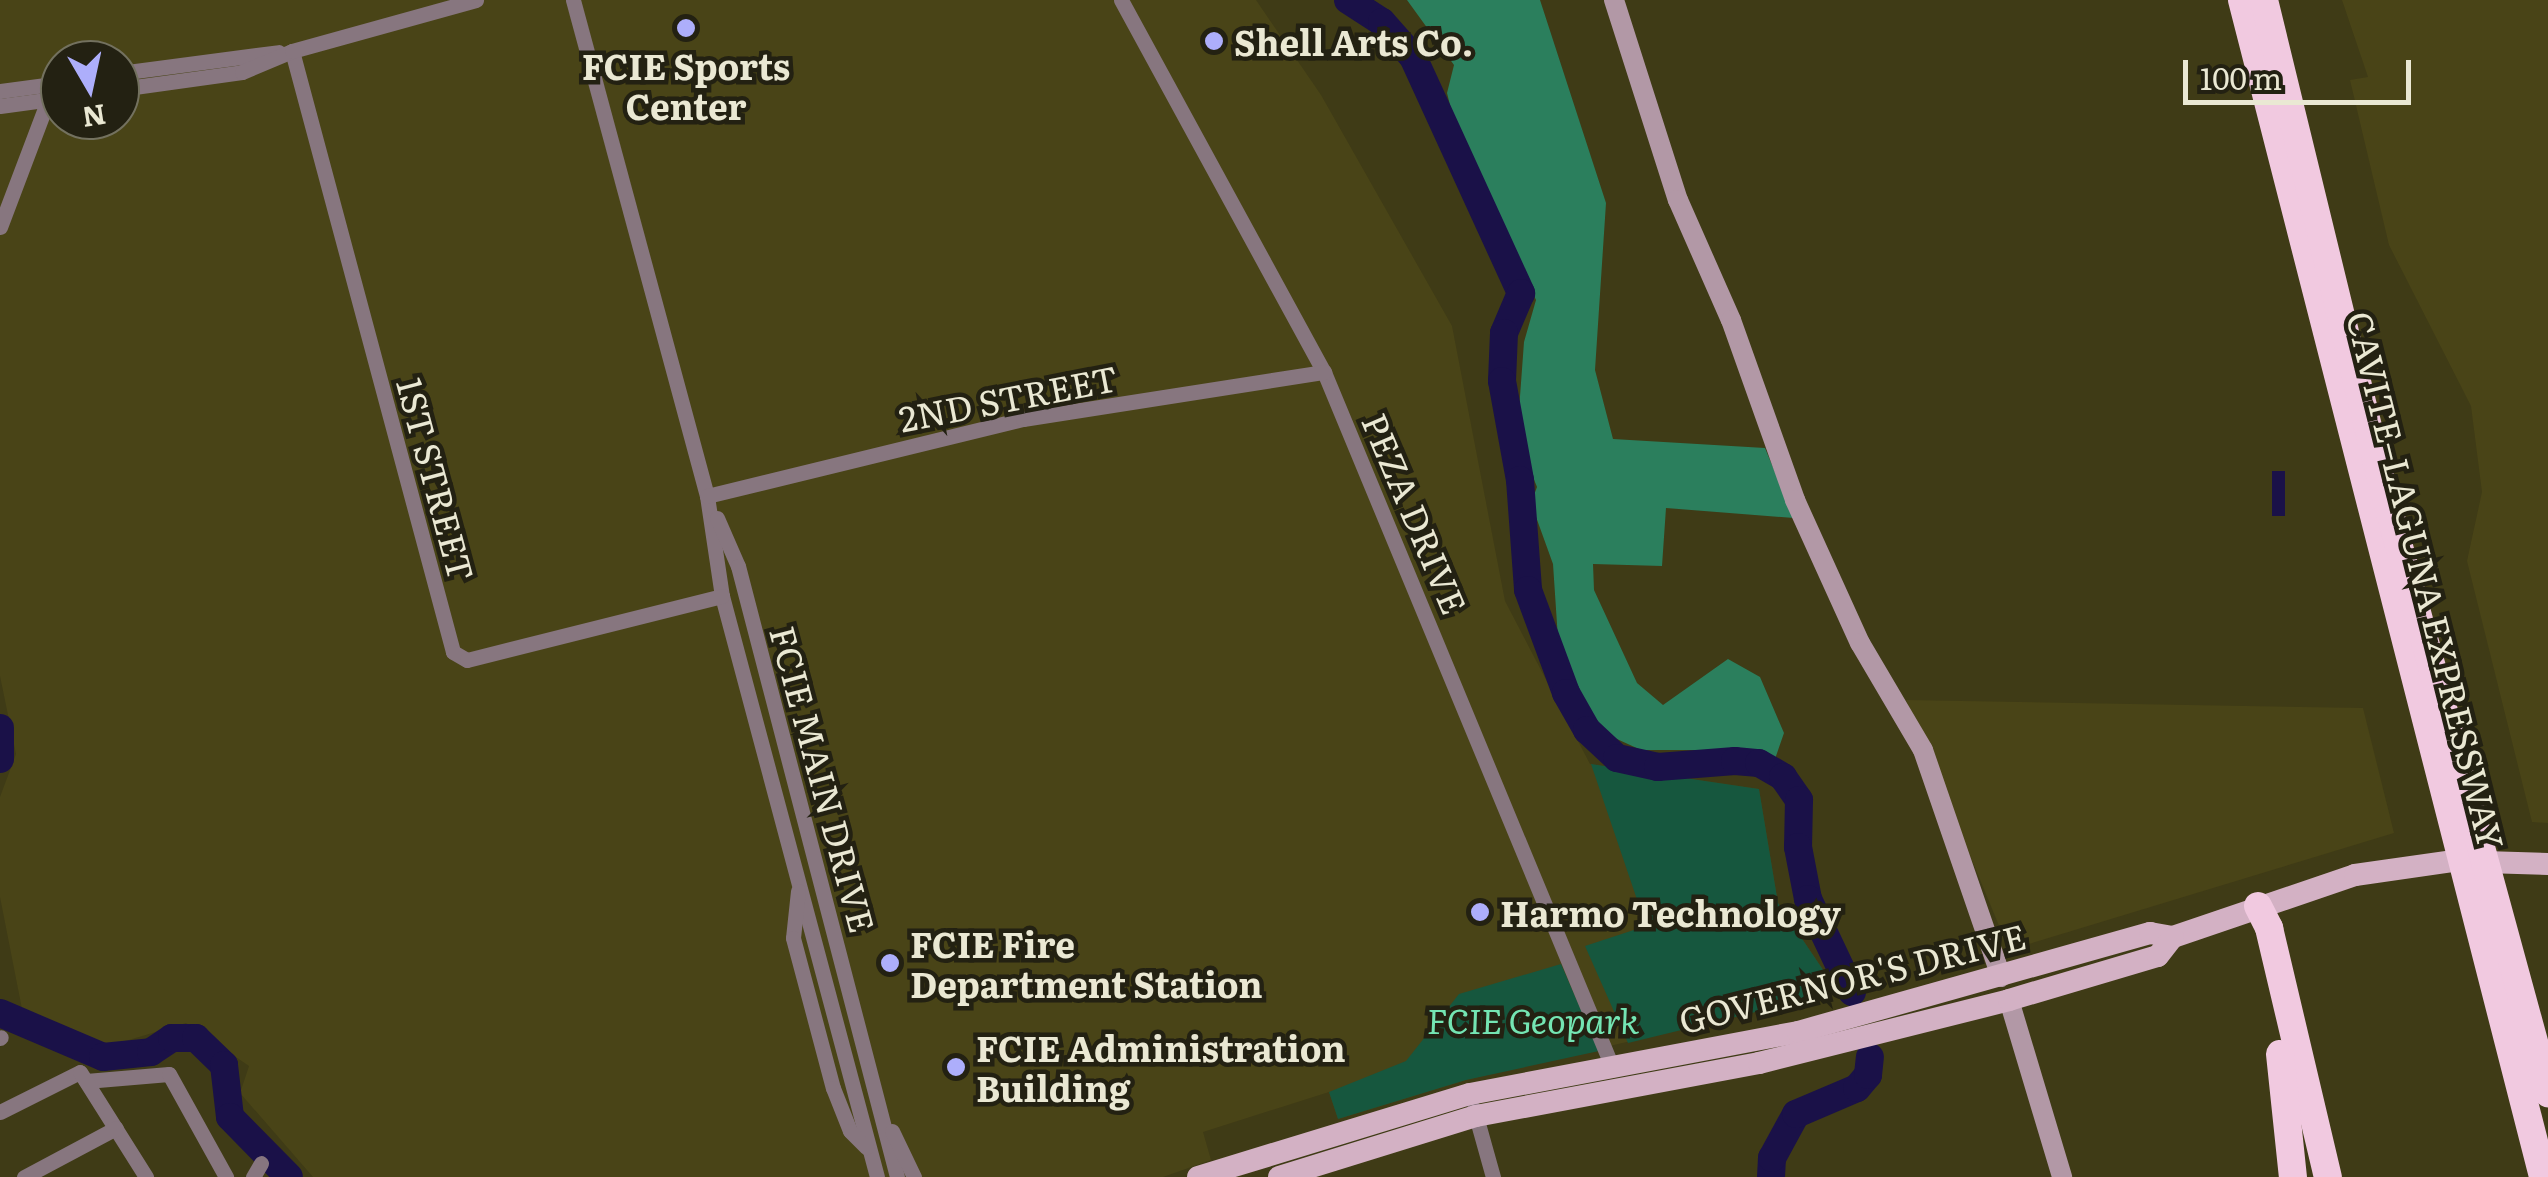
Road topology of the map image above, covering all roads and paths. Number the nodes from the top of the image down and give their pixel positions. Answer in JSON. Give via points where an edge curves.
{"nodes":[{"id":1,"x":476,"y":0,"type":"edge"},
{"id":2,"x":573,"y":0,"type":"edge"},
{"id":3,"x":1121,"y":0,"type":"edge"},
{"id":4,"x":1614,"y":0,"type":"edge"},
{"id":5,"x":2242,"y":0,"type":"edge"},
{"id":6,"x":2264,"y":0,"type":"edge"},
{"id":7,"x":292,"y":51,"type":"junction"},
{"id":8,"x":140,"y":70,"type":"edge"},
{"id":9,"x":140,"y":86,"type":"edge"},
{"id":10,"x":0,"y":91,"type":"edge"},
{"id":11,"x":40,"y":91,"type":"edge"},
{"id":12,"x":40,"y":95,"type":"edge"},
{"id":13,"x":0,"y":106,"type":"edge"},
{"id":14,"x":40,"y":124,"type":"edge"},
{"id":15,"x":0,"y":227,"type":"edge"},
{"id":16,"x":1324,"y":372,"type":"junction"},
{"id":17,"x":707,"y":496,"type":"junction"},
{"id":18,"x":722,"y":596,"type":"junction"},
{"id":19,"x":2538,"y":863,"type":"edge"},
{"id":20,"x":2258,"y":906,"type":"junction"},
{"id":21,"x":2173,"y":937,"type":"junction"},
{"id":22,"x":2001,"y":977,"type":"junction"},
{"id":23,"x":2008,"y":1000,"type":"junction"},
{"id":24,"x":1909,"y":1014,"type":"junction"},
{"id":25,"x":1821,"y":1038,"type":"junction"},
{"id":26,"x":1613,"y":1069,"type":"junction"},
{"id":27,"x":83,"y":1076,"type":"junction"},
{"id":28,"x":870,"y":1081,"type":"junction"},
{"id":29,"x":2548,"y":1093,"type":"edge"},
{"id":30,"x":1473,"y":1105,"type":"junction"},
{"id":31,"x":0,"y":1112,"type":"edge"},
{"id":32,"x":116,"y":1128,"type":"junction"},
{"id":33,"x":24,"y":1177,"type":"edge"},
{"id":34,"x":146,"y":1177,"type":"edge"},
{"id":35,"x":226,"y":1177,"type":"edge"},
{"id":36,"x":876,"y":1177,"type":"edge"},
{"id":37,"x":896,"y":1177,"type":"edge"},
{"id":38,"x":914,"y":1177,"type":"edge"},
{"id":39,"x":1198,"y":1177,"type":"edge"},
{"id":40,"x":1279,"y":1177,"type":"edge"},
{"id":41,"x":1493,"y":1177,"type":"edge"},
{"id":42,"x":2062,"y":1177,"type":"edge"},
{"id":43,"x":2293,"y":1177,"type":"edge"},
{"id":44,"x":2328,"y":1177,"type":"edge"},
{"id":45,"x":2543,"y":1177,"type":"edge"}],
"edges":[{"from":1,"to":7,"type":"street"},
{"from":2,"to":17,"type":"street","name":"FCIE MAIN DRIVE"},
{"from":3,"to":16,"type":"street","name":"PEZA DRIVE"},
{"from":4,"to":22,"type":"street","via":[[1671,182],[1731,320],[1795,500],[1860,644],[1923,750]]},
{"from":5,"to":45,"type":"highway","name":"CAVITE–LAGUNA EXPRESSWAY"},
{"from":6,"to":29,"type":"highway","name":"CAVITE–LAGUNA EXPRESSWAY","via":[[2380,473]]},
{"from":7,"to":8,"type":"street"},
{"from":7,"to":9,"type":"street","via":[[242,72]]},
{"from":7,"to":18,"type":"street","name":"1ST STREET","via":[[453,652],[467,660]]},
{"from":10,"to":11,"type":"street"},
{"from":12,"to":13,"type":"street"},
{"from":14,"to":15,"type":"street"},
{"from":16,"to":17,"type":"street","name":"2ND STREET","via":[[1023,419]]},
{"from":16,"to":26,"type":"street","name":"PEZA DRIVE"},
{"from":17,"to":18,"type":"street","name":"FCIE MAIN DRIVE"},
{"from":17,"to":28,"type":"street","name":"FCIE MAIN DRIVE","via":[[738,566]]},
{"from":18,"to":36,"type":"street","name":"FCIE MAIN DRIVE","via":[[799,882],[793,938],[838,1105],[870,1151]]},
{"from":19,"to":20,"type":"main road","name":"GOVERNOR'S DRIVE","via":[[2402,866]]},
{"from":20,"to":21,"type":"main road","name":"GOVERNOR'S DRIVE"},
{"from":20,"to":43,"type":"highway","via":[[2256,932],[2282,1066]]},
{"from":20,"to":44,"type":"highway","via":[[2269,928]]},
{"from":21,"to":22,"type":"main road","name":"GOVERNOR'S DRIVE","via":[[2150,933]]},
{"from":21,"to":23,"type":"main road","name":"GOVERNOR'S DRIVE","via":[[2158,956]]},
{"from":22,"to":24,"type":"main road","name":"GOVERNOR'S DRIVE"},
{"from":23,"to":24,"type":"main road","name":"GOVERNOR'S DRIVE"},
{"from":23,"to":42,"type":"street"},
{"from":24,"to":25,"type":"main road","name":"GOVERNOR'S DRIVE"},
{"from":25,"to":26,"type":"main road","name":"GOVERNOR'S DRIVE"},
{"from":25,"to":30,"type":"main road","name":"GOVERNOR'S DRIVE"},
{"from":26,"to":30,"type":"main road","name":"GOVERNOR'S DRIVE"},
{"from":27,"to":31,"type":"street"},
{"from":27,"to":32,"type":"street"},
{"from":27,"to":35,"type":"street","via":[[169,1074]]},
{"from":28,"to":37,"type":"street","name":"FCIE MAIN DRIVE"},
{"from":28,"to":38,"type":"street","name":"FCIE MAIN DRIVE","via":[[883,1092],[896,1144]]},
{"from":30,"to":39,"type":"main road","name":"GOVERNOR'S DRIVE"},
{"from":30,"to":40,"type":"main road","name":"GOVERNOR'S DRIVE"},
{"from":30,"to":41,"type":"street"},
{"from":32,"to":33,"type":"street"},
{"from":32,"to":34,"type":"street"}]}
